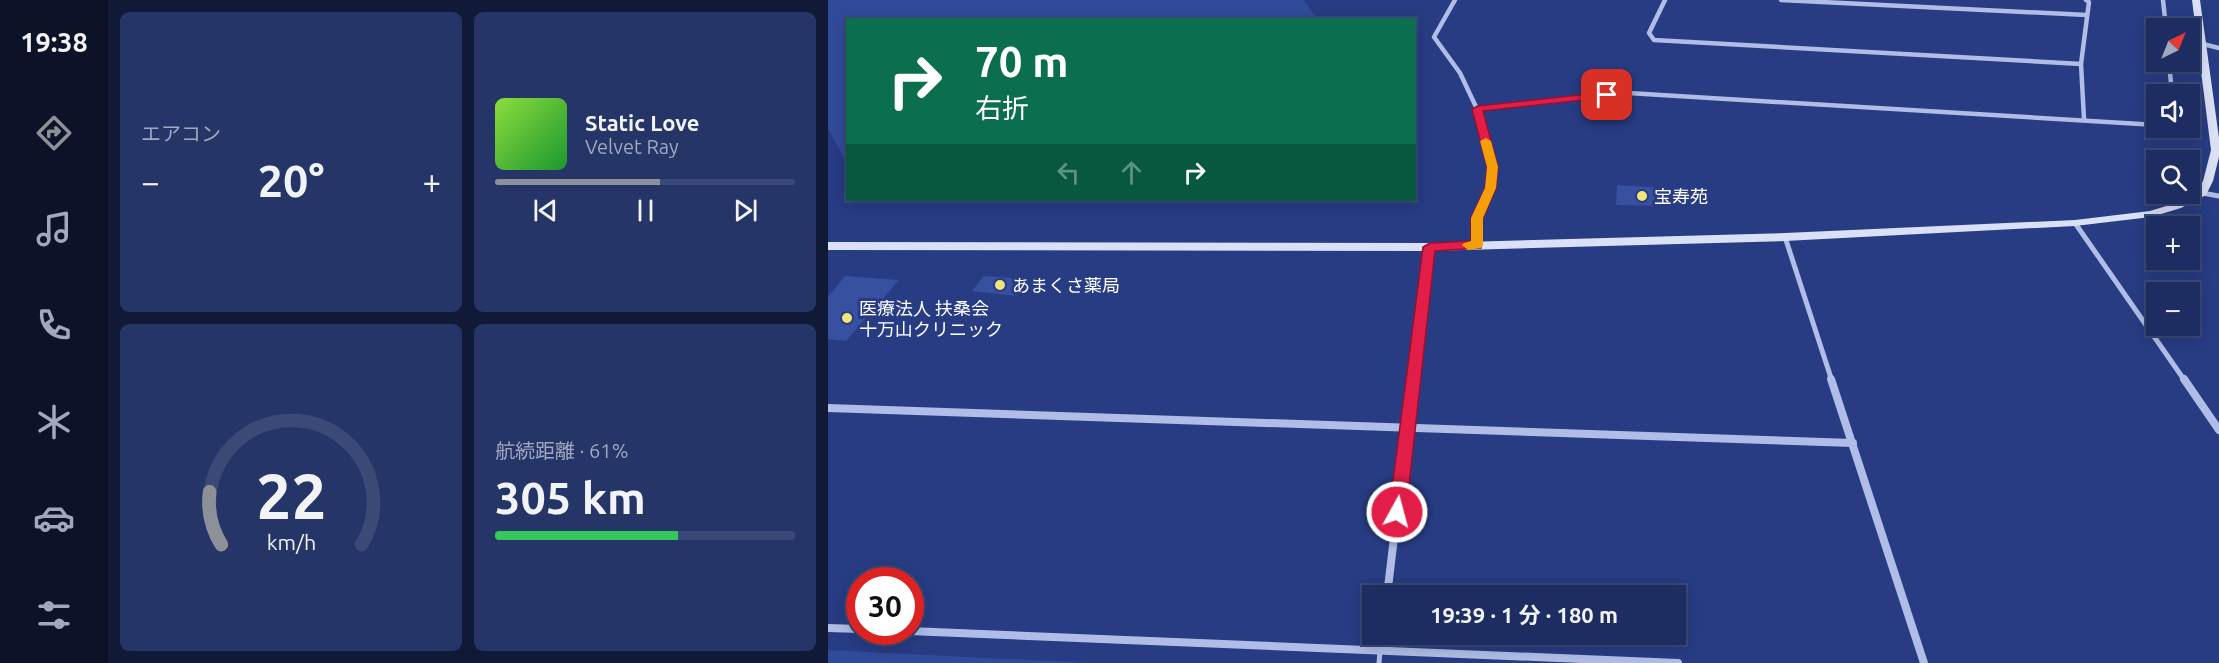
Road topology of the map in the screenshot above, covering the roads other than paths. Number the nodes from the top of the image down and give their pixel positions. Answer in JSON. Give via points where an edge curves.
{"nodes":[{"id":1,"x":1455,"y":0,"type":"edge"},
{"id":2,"x":1665,"y":0,"type":"edge"},
{"id":3,"x":1781,"y":0,"type":"edge"},
{"id":4,"x":2086,"y":0,"type":"edge"},
{"id":5,"x":2163,"y":0,"type":"edge"},
{"id":6,"x":2196,"y":0,"type":"edge"},
{"id":7,"x":2087,"y":15,"type":"junction"},
{"id":8,"x":2165,"y":18,"type":"edge"},
{"id":9,"x":2204,"y":44,"type":"junction"},
{"id":10,"x":2219,"y":48,"type":"edge"},
{"id":11,"x":2081,"y":64,"type":"junction"},
{"id":12,"x":1478,"y":109,"type":"junction"},
{"id":13,"x":2084,"y":119,"type":"junction"},
{"id":14,"x":2146,"y":124,"type":"edge"},
{"id":15,"x":2202,"y":192,"type":"junction"},
{"id":16,"x":2219,"y":196,"type":"edge"},
{"id":17,"x":2075,"y":223,"type":"junction"},
{"id":18,"x":1785,"y":237,"type":"junction"},
{"id":19,"x":1477,"y":245,"type":"junction"},
{"id":20,"x":828,"y":246,"type":"edge"},
{"id":21,"x":1430,"y":247,"type":"junction"},
{"id":22,"x":828,"y":408,"type":"edge"},
{"id":23,"x":1408,"y":428,"type":"junction"},
{"id":24,"x":2219,"y":430,"type":"edge"},
{"id":25,"x":1853,"y":443,"type":"junction"},
{"id":26,"x":1388,"y":585,"type":"edge"},
{"id":27,"x":828,"y":628,"type":"edge"},
{"id":28,"x":846,"y":629,"type":"edge"},
{"id":29,"x":924,"y":632,"type":"edge"},
{"id":30,"x":1381,"y":645,"type":"edge"},
{"id":31,"x":1380,"y":651,"type":"junction"},
{"id":32,"x":1379,"y":663,"type":"edge"},
{"id":33,"x":1678,"y":663,"type":"edge"},
{"id":34,"x":1924,"y":663,"type":"edge"}],
"edges":[{"from":1,"to":12,"type":"street","via":[[1434,37]]},
{"from":2,"to":11,"type":"street","via":[[1649,33],[1654,40]]},
{"from":3,"to":7,"type":"street"},
{"from":4,"to":7,"type":"street"},
{"from":5,"to":8,"type":"street"},
{"from":6,"to":9,"type":"street"},
{"from":7,"to":11,"type":"street"},
{"from":9,"to":10,"type":"street"},
{"from":9,"to":15,"type":"street","via":[[2216,150]]},
{"from":11,"to":13,"type":"street"},
{"from":12,"to":13,"type":"street","via":[[1628,93]]},
{"from":12,"to":19,"type":"street","via":[[1493,167],[1490,188],[1477,218]]},
{"from":13,"to":14,"type":"street"},
{"from":15,"to":16,"type":"street"},
{"from":15,"to":17,"type":"street","via":[[2151,214]]},
{"from":17,"to":18,"type":"street"},
{"from":17,"to":24,"type":"street"},
{"from":18,"to":19,"type":"street"},
{"from":18,"to":25,"type":"street"},
{"from":19,"to":21,"type":"street"},
{"from":20,"to":21,"type":"street"},
{"from":21,"to":23,"type":"street"},
{"from":22,"to":23,"type":"street"},
{"from":23,"to":25,"type":"street"},
{"from":23,"to":26,"type":"street"},
{"from":25,"to":34,"type":"street"},
{"from":27,"to":28,"type":"street"},
{"from":29,"to":31,"type":"street"},
{"from":30,"to":31,"type":"street"},
{"from":31,"to":32,"type":"lane"},
{"from":31,"to":33,"type":"street"}]}
